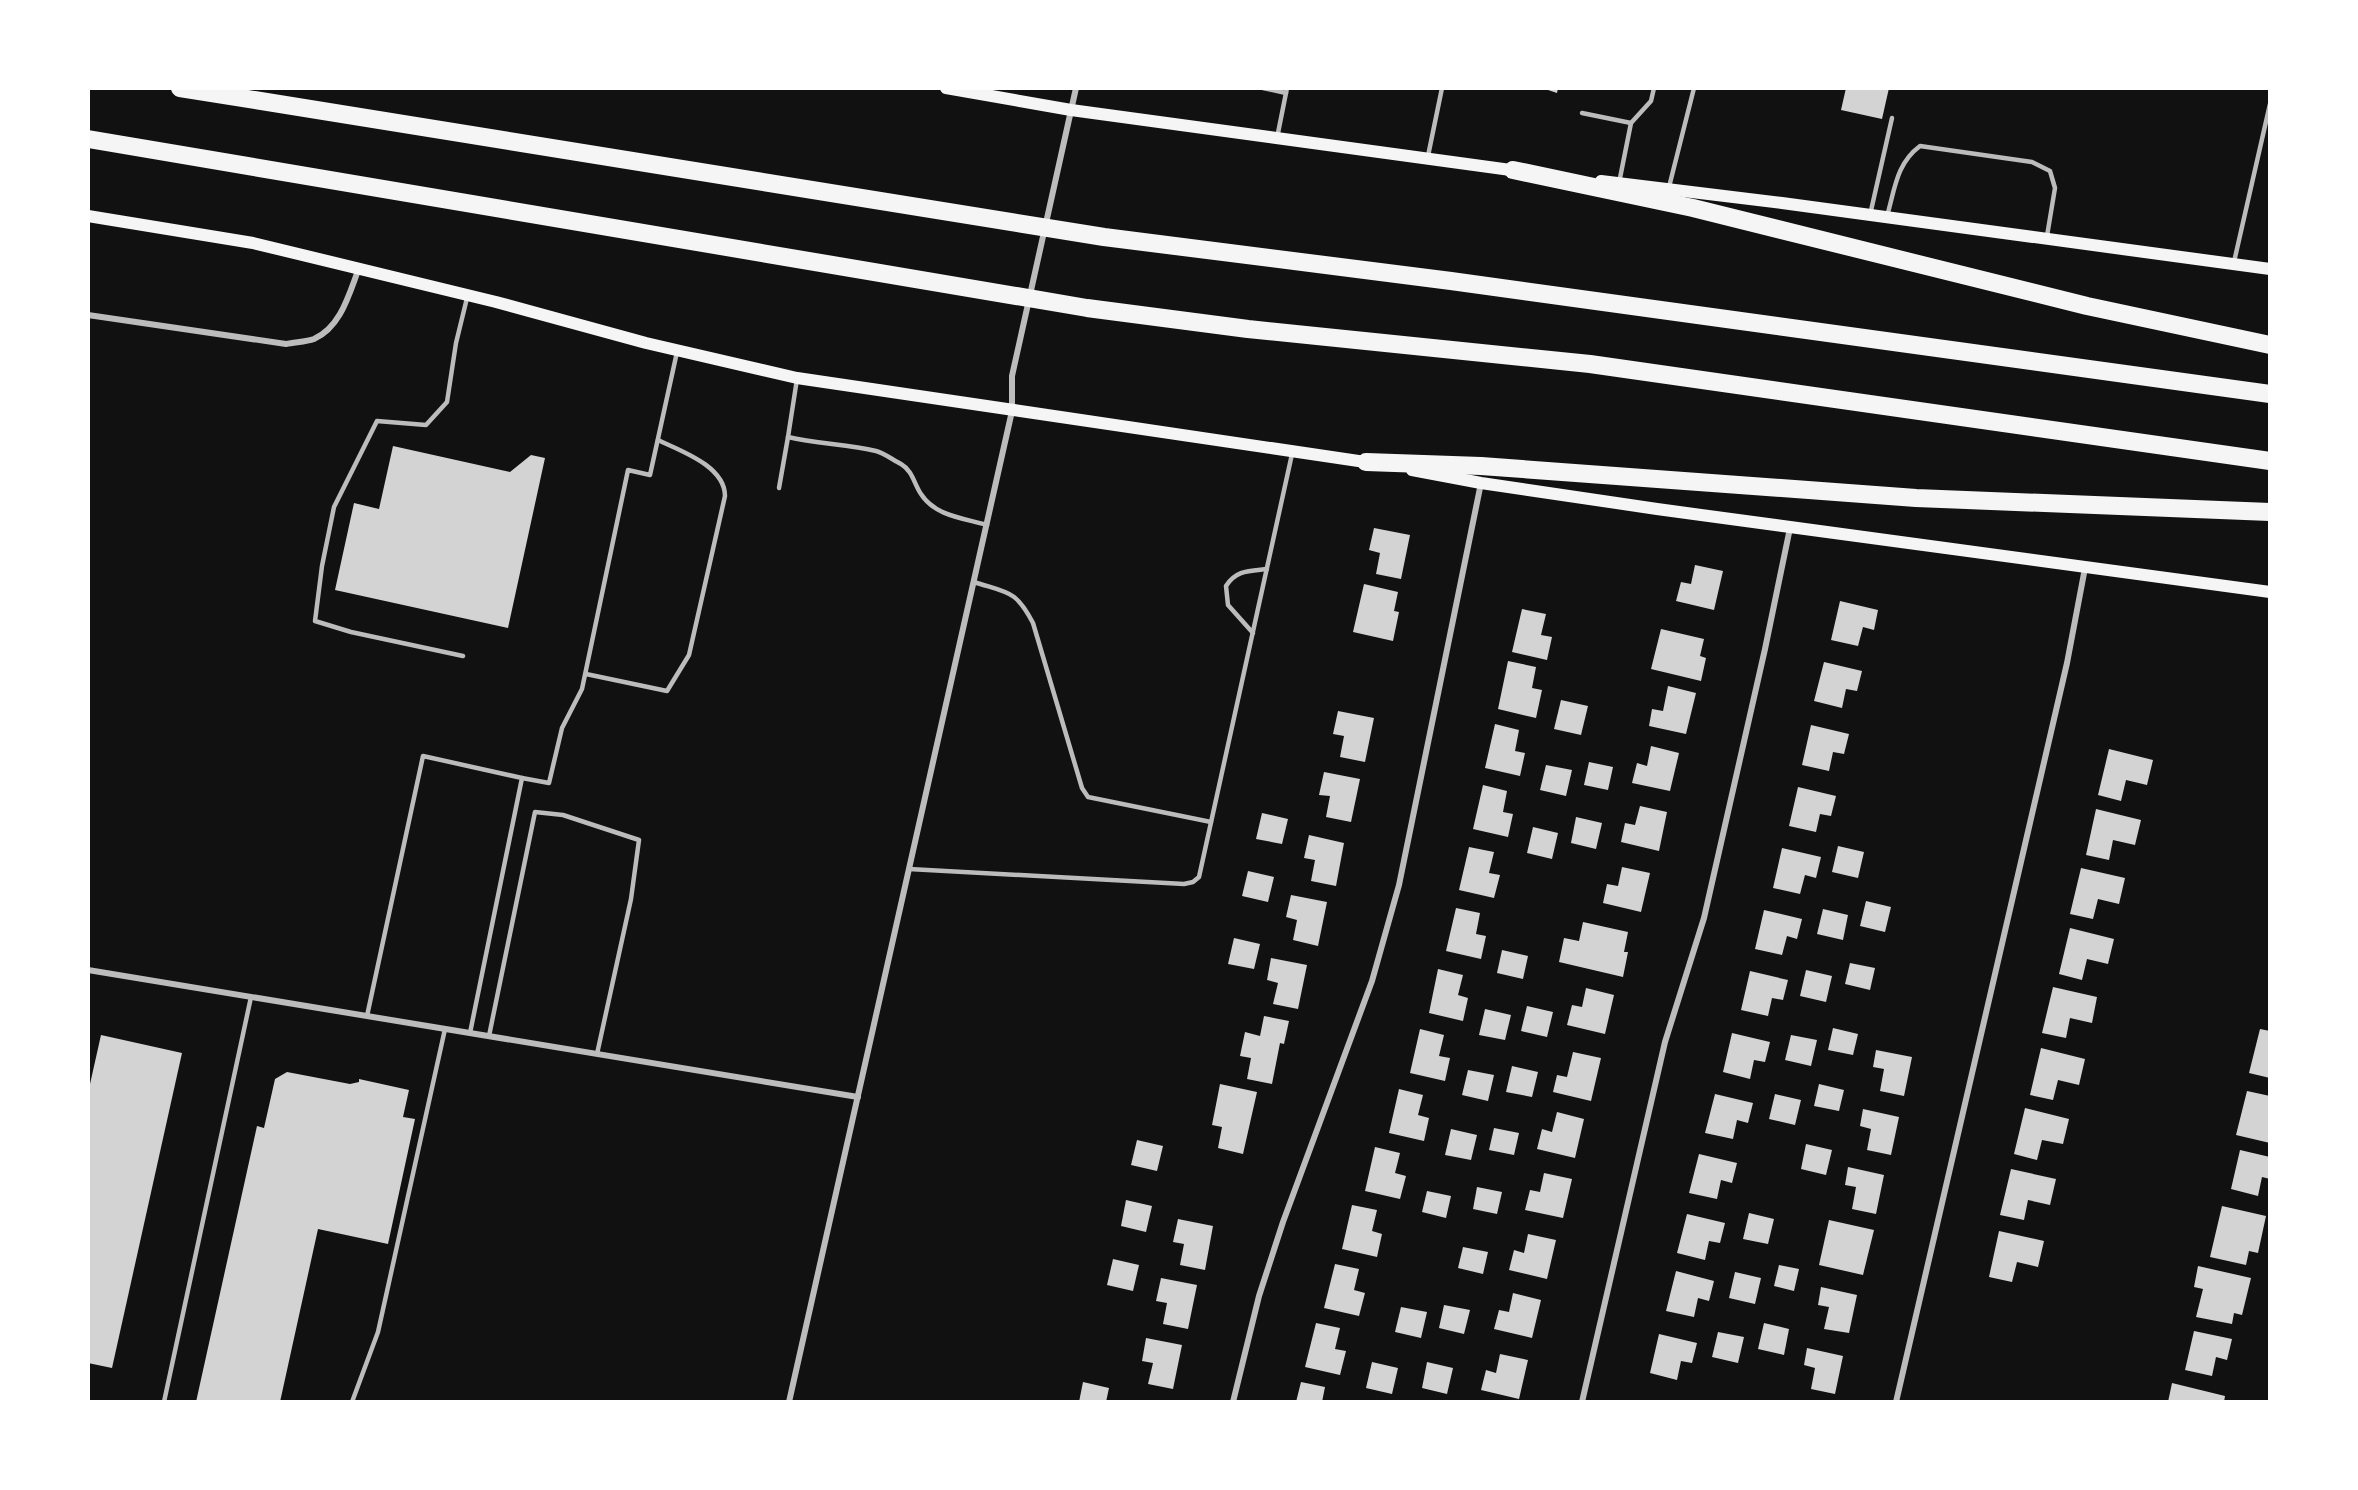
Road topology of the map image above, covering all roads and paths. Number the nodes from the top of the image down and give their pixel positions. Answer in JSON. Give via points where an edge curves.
{"nodes":[{"id":1,"x":180,"y":88,"type":"edge"},
{"id":2,"x":946,"y":88,"type":"edge"},
{"id":3,"x":1076,"y":88,"type":"edge"},
{"id":4,"x":1263,"y":88,"type":"edge"},
{"id":5,"x":1442,"y":88,"type":"edge"},
{"id":6,"x":1654,"y":88,"type":"edge"},
{"id":7,"x":1694,"y":88,"type":"edge"},
{"id":8,"x":969,"y":90,"type":"edge"},
{"id":9,"x":1286,"y":91,"type":"edge"},
{"id":10,"x":2270,"y":104,"type":"edge"},
{"id":11,"x":1071,"y":110,"type":"junction"},
{"id":12,"x":1582,"y":113,"type":"dead end"},
{"id":13,"x":1892,"y":118,"type":"dead end"},
{"id":14,"x":1631,"y":123,"type":"junction"},
{"id":15,"x":1277,"y":138,"type":"junction"},
{"id":16,"x":88,"y":139,"type":"edge"},
{"id":17,"x":1427,"y":159,"type":"junction"},
{"id":18,"x":1513,"y":170,"type":"junction"},
{"id":19,"x":1618,"y":183,"type":"junction"},
{"id":20,"x":1668,"y":189,"type":"junction"},
{"id":21,"x":1870,"y":215,"type":"junction"},
{"id":22,"x":88,"y":216,"type":"edge"},
{"id":23,"x":1887,"y":217,"type":"junction"},
{"id":24,"x":2047,"y":239,"type":"junction"},
{"id":25,"x":2234,"y":264,"type":"junction"},
{"id":26,"x":359,"y":268,"type":"junction"},
{"id":27,"x":2270,"y":269,"type":"edge"},
{"id":28,"x":468,"y":295,"type":"junction"},
{"id":29,"x":88,"y":315,"type":"edge"},
{"id":30,"x":2270,"y":345,"type":"edge"},
{"id":31,"x":677,"y":350,"type":"junction"},
{"id":32,"x":797,"y":378,"type":"junction"},
{"id":33,"x":2270,"y":394,"type":"edge"},
{"id":34,"x":1012,"y":411,"type":"junction"},
{"id":35,"x":788,"y":437,"type":"junction"},
{"id":36,"x":658,"y":440,"type":"junction"},
{"id":37,"x":1293,"y":451,"type":"junction"},
{"id":38,"x":2270,"y":461,"type":"edge"},
{"id":39,"x":1366,"y":462,"type":"junction"},
{"id":40,"x":1481,"y":483,"type":"junction"},
{"id":41,"x":779,"y":488,"type":"dead end"},
{"id":42,"x":2270,"y":512,"type":"edge"},
{"id":43,"x":987,"y":525,"type":"junction"},
{"id":44,"x":1790,"y":528,"type":"junction"},
{"id":45,"x":2085,"y":568,"type":"junction"},
{"id":46,"x":1267,"y":569,"type":"junction"},
{"id":47,"x":974,"y":582,"type":"junction"},
{"id":48,"x":2270,"y":592,"type":"edge"},
{"id":49,"x":1253,"y":633,"type":"junction"},
{"id":50,"x":463,"y":657,"type":"dead end"},
{"id":51,"x":586,"y":674,"type":"junction"},
{"id":52,"x":522,"y":778,"type":"junction"},
{"id":53,"x":1211,"y":822,"type":"junction"},
{"id":54,"x":909,"y":869,"type":"junction"},
{"id":55,"x":88,"y":970,"type":"edge"},
{"id":56,"x":251,"y":997,"type":"junction"},
{"id":57,"x":367,"y":1016,"type":"junction"},
{"id":58,"x":445,"y":1029,"type":"junction"},
{"id":59,"x":470,"y":1033,"type":"junction"},
{"id":60,"x":489,"y":1036,"type":"junction"},
{"id":61,"x":597,"y":1054,"type":"junction"},
{"id":62,"x":858,"y":1097,"type":"junction"},
{"id":63,"x":164,"y":1401,"type":"edge"},
{"id":64,"x":352,"y":1401,"type":"edge"},
{"id":65,"x":789,"y":1401,"type":"edge"},
{"id":66,"x":1233,"y":1401,"type":"edge"},
{"id":67,"x":1582,"y":1401,"type":"edge"},
{"id":68,"x":1896,"y":1401,"type":"edge"}],
"edges":[{"from":1,"to":33,"type":"highway","via":[[1104,237]]},
{"from":2,"to":8,"type":"main road"},
{"from":3,"to":11,"type":"street"},
{"from":4,"to":9,"type":"lane"},
{"from":5,"to":17,"type":"lane"},
{"from":6,"to":14,"type":"lane","via":[[1651,101]]},
{"from":7,"to":20,"type":"lane"},
{"from":8,"to":11,"type":"main road"},
{"from":9,"to":15,"type":"lane"},
{"from":10,"to":25,"type":"lane"},
{"from":11,"to":15,"type":"main road"},
{"from":11,"to":34,"type":"street","via":[[1012,376]]},
{"from":12,"to":14,"type":"lane"},
{"from":13,"to":21,"type":"lane"},
{"from":14,"to":19,"type":"lane"},
{"from":15,"to":17,"type":"main road"},
{"from":16,"to":38,"type":"highway","via":[[1087,308],[1590,364]]},
{"from":17,"to":18,"type":"main road"},
{"from":18,"to":19,"type":"main road"},
{"from":18,"to":30,"type":"highway","via":[[1692,208],[2087,306]]},
{"from":19,"to":20,"type":"main road"},
{"from":20,"to":21,"type":"main road"},
{"from":21,"to":23,"type":"main road"},
{"from":22,"to":26,"type":"main road","via":[[253,243]]},
{"from":23,"to":24,"type":"main road"},
{"from":23,"to":24,"type":"lane","via":[[1900,168],[1920,147],[1931,148],[2032,162],[2050,171],[2055,188]]},
{"from":24,"to":25,"type":"main road"},
{"from":25,"to":27,"type":"main road"},
{"from":26,"to":28,"type":"main road"},
{"from":26,"to":29,"type":"street","via":[[342,310],[329,329],[313,339],[286,344]]},
{"from":28,"to":31,"type":"main road"},
{"from":28,"to":50,"type":"lane","via":[[447,402],[426,425],[377,421],[334,507],[315,621]]},
{"from":31,"to":32,"type":"main road"},
{"from":31,"to":36,"type":"lane"},
{"from":32,"to":34,"type":"main road"},
{"from":32,"to":35,"type":"lane"},
{"from":34,"to":37,"type":"main road"},
{"from":34,"to":43,"type":"street"},
{"from":35,"to":41,"type":"lane"},
{"from":35,"to":43,"type":"lane","via":[[878,452],[904,466],[934,508]]},
{"from":36,"to":51,"type":"lane","via":[[651,475],[628,470]]},
{"from":36,"to":51,"type":"lane","via":[[697,459],[720,477],[725,488],[689,655],[667,692]]},
{"from":37,"to":39,"type":"main road"},
{"from":37,"to":46,"type":"lane"},
{"from":39,"to":40,"type":"main road"},
{"from":39,"to":42,"type":"highway","via":[[1481,466],[1916,498]]},
{"from":40,"to":44,"type":"main road"},
{"from":40,"to":66,"type":"street","via":[[1399,885],[1371,981],[1259,1296]]},
{"from":43,"to":47,"type":"street"},
{"from":44,"to":45,"type":"main road"},
{"from":44,"to":67,"type":"street","via":[[1704,918],[1665,1042]]},
{"from":45,"to":48,"type":"main road"},
{"from":45,"to":68,"type":"street","via":[[2067,663]]},
{"from":46,"to":49,"type":"lane"},
{"from":46,"to":49,"type":"lane","via":[[1232,576],[1226,586],[1228,605]]},
{"from":47,"to":53,"type":"lane","via":[[1011,594],[1021,601],[1033,623],[1082,788],[1088,797]]},
{"from":47,"to":54,"type":"street"},
{"from":49,"to":53,"type":"lane"},
{"from":51,"to":52,"type":"lane","via":[[562,728],[549,783]]},
{"from":52,"to":57,"type":"lane","via":[[423,756]]},
{"from":52,"to":59,"type":"lane"},
{"from":53,"to":54,"type":"lane","via":[[1199,877],[1184,884]]},
{"from":54,"to":62,"type":"street"},
{"from":55,"to":56,"type":"street"},
{"from":56,"to":57,"type":"street"},
{"from":56,"to":63,"type":"lane"},
{"from":57,"to":58,"type":"street"},
{"from":58,"to":59,"type":"street"},
{"from":58,"to":64,"type":"lane","via":[[378,1332]]},
{"from":59,"to":60,"type":"street"},
{"from":60,"to":61,"type":"street"},
{"from":60,"to":61,"type":"lane","via":[[535,812],[563,815],[639,840],[631,899]]},
{"from":61,"to":62,"type":"street"},
{"from":62,"to":65,"type":"street"}]}
